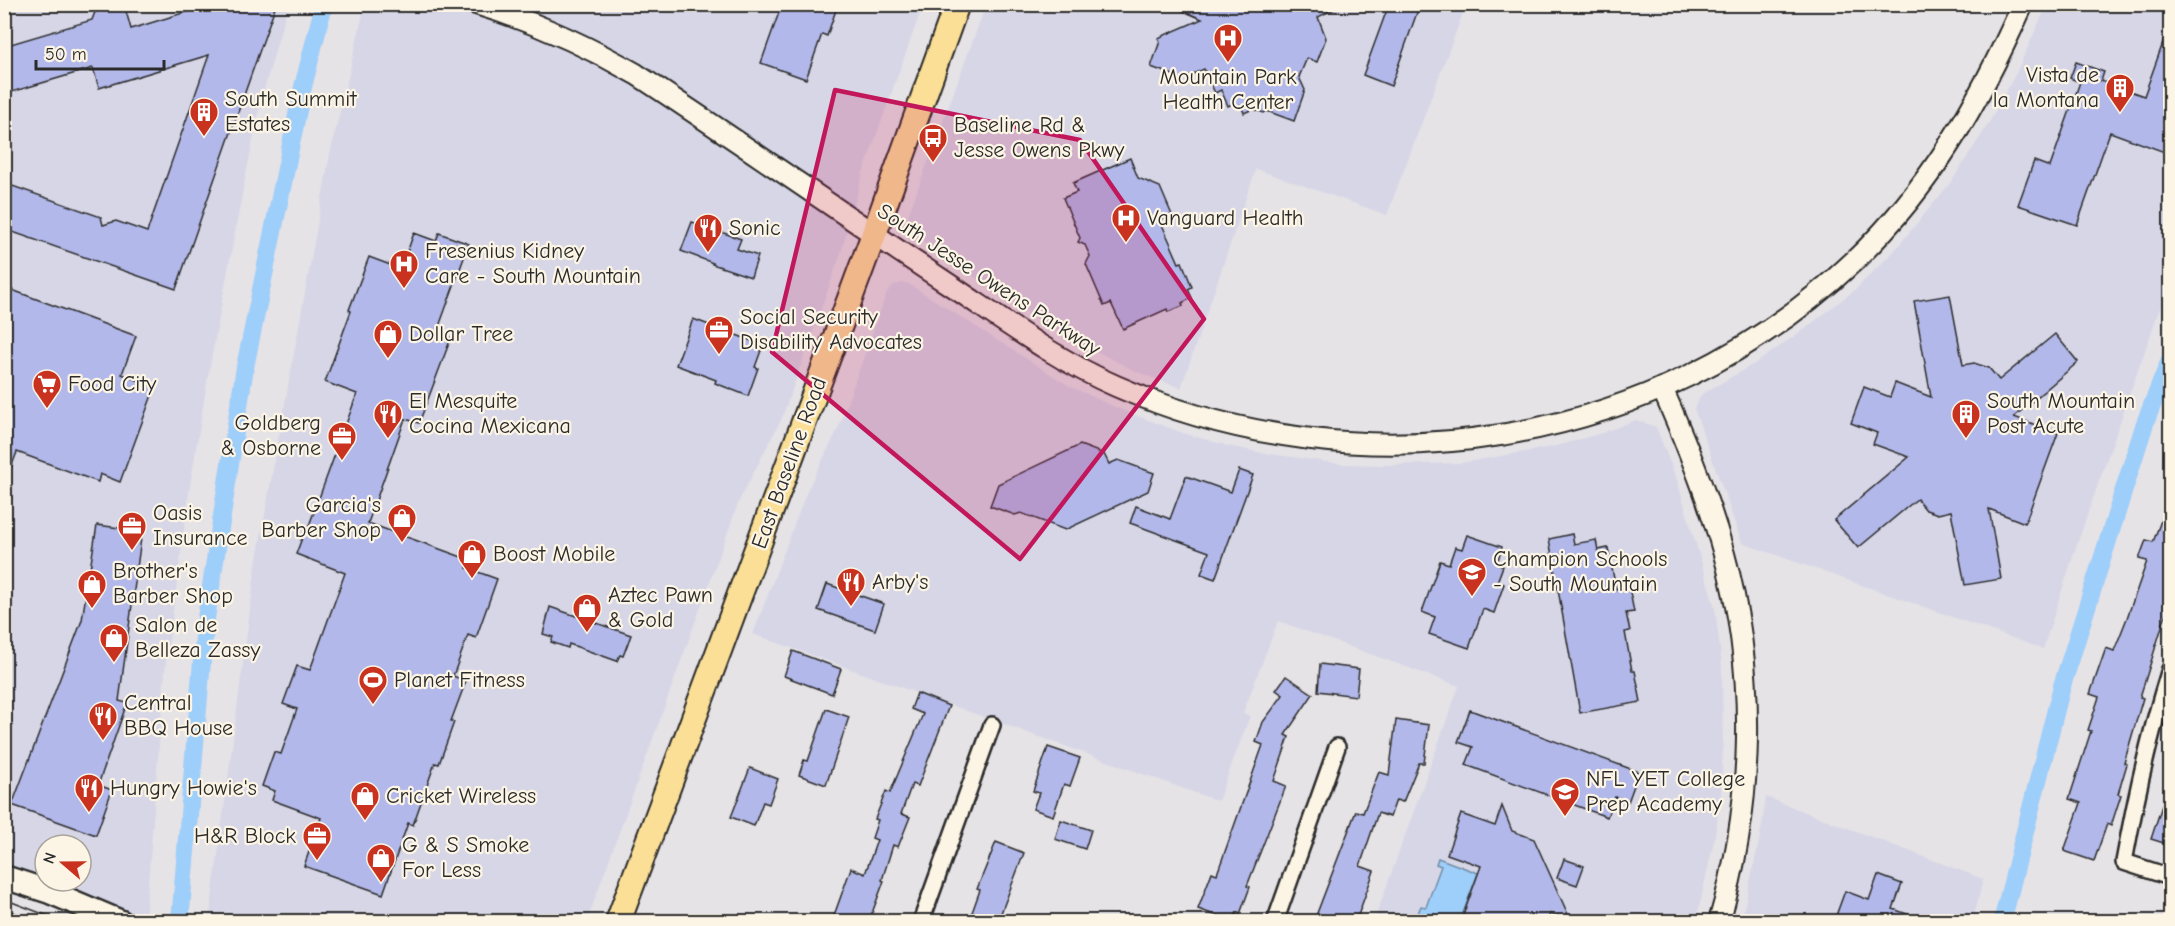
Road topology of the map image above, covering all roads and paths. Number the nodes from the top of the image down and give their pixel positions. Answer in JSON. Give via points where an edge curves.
{"nodes":[{"id":1,"x":476,"y":4,"type":"edge"},
{"id":2,"x":957,"y":4,"type":"edge"},
{"id":3,"x":2023,"y":4,"type":"edge"},
{"id":4,"x":874,"y":234,"type":"junction"},
{"id":5,"x":1662,"y":388,"type":"junction"},
{"id":6,"x":2170,"y":669,"type":"edge"},
{"id":7,"x":2165,"y":702,"type":"edge"},
{"id":8,"x":992,"y":725,"type":"dead end"},
{"id":9,"x":1337,"y":747,"type":"dead end"},
{"id":10,"x":4,"y":877,"type":"edge"},
{"id":11,"x":2170,"y":878,"type":"edge"},
{"id":12,"x":121,"y":921,"type":"edge"},
{"id":13,"x":618,"y":921,"type":"edge"},
{"id":14,"x":921,"y":921,"type":"edge"},
{"id":15,"x":1275,"y":921,"type":"edge"},
{"id":16,"x":1719,"y":921,"type":"edge"}],
"edges":[{"from":1,"to":4,"type":"street","name":"South Jesse Owens Parkway","via":[[511,14],[609,58]]},
{"from":2,"to":4,"type":"main road","name":"East Baseline Road"},
{"from":3,"to":5,"type":"street","name":"South Jesse Owens Parkway","via":[[1974,107],[1926,180],[1878,237],[1826,286],[1769,330],[1737,351]]},
{"from":4,"to":5,"type":"street","name":"South Jesse Owens Parkway","via":[[1096,377],[1178,410],[1248,429],[1364,444],[1451,442],[1572,420]]},
{"from":4,"to":13,"type":"main road","name":"East Baseline Road"},
{"from":5,"to":16,"type":"street","via":[[1701,483],[1724,555],[1743,662],[1747,760],[1737,840]]},
{"from":6,"to":7,"type":"street"},
{"from":7,"to":11,"type":"street","via":[[2135,799],[2124,862]]},
{"from":8,"to":14,"type":"street"},
{"from":9,"to":15,"type":"street"},
{"from":10,"to":12,"type":"main road"}]}
